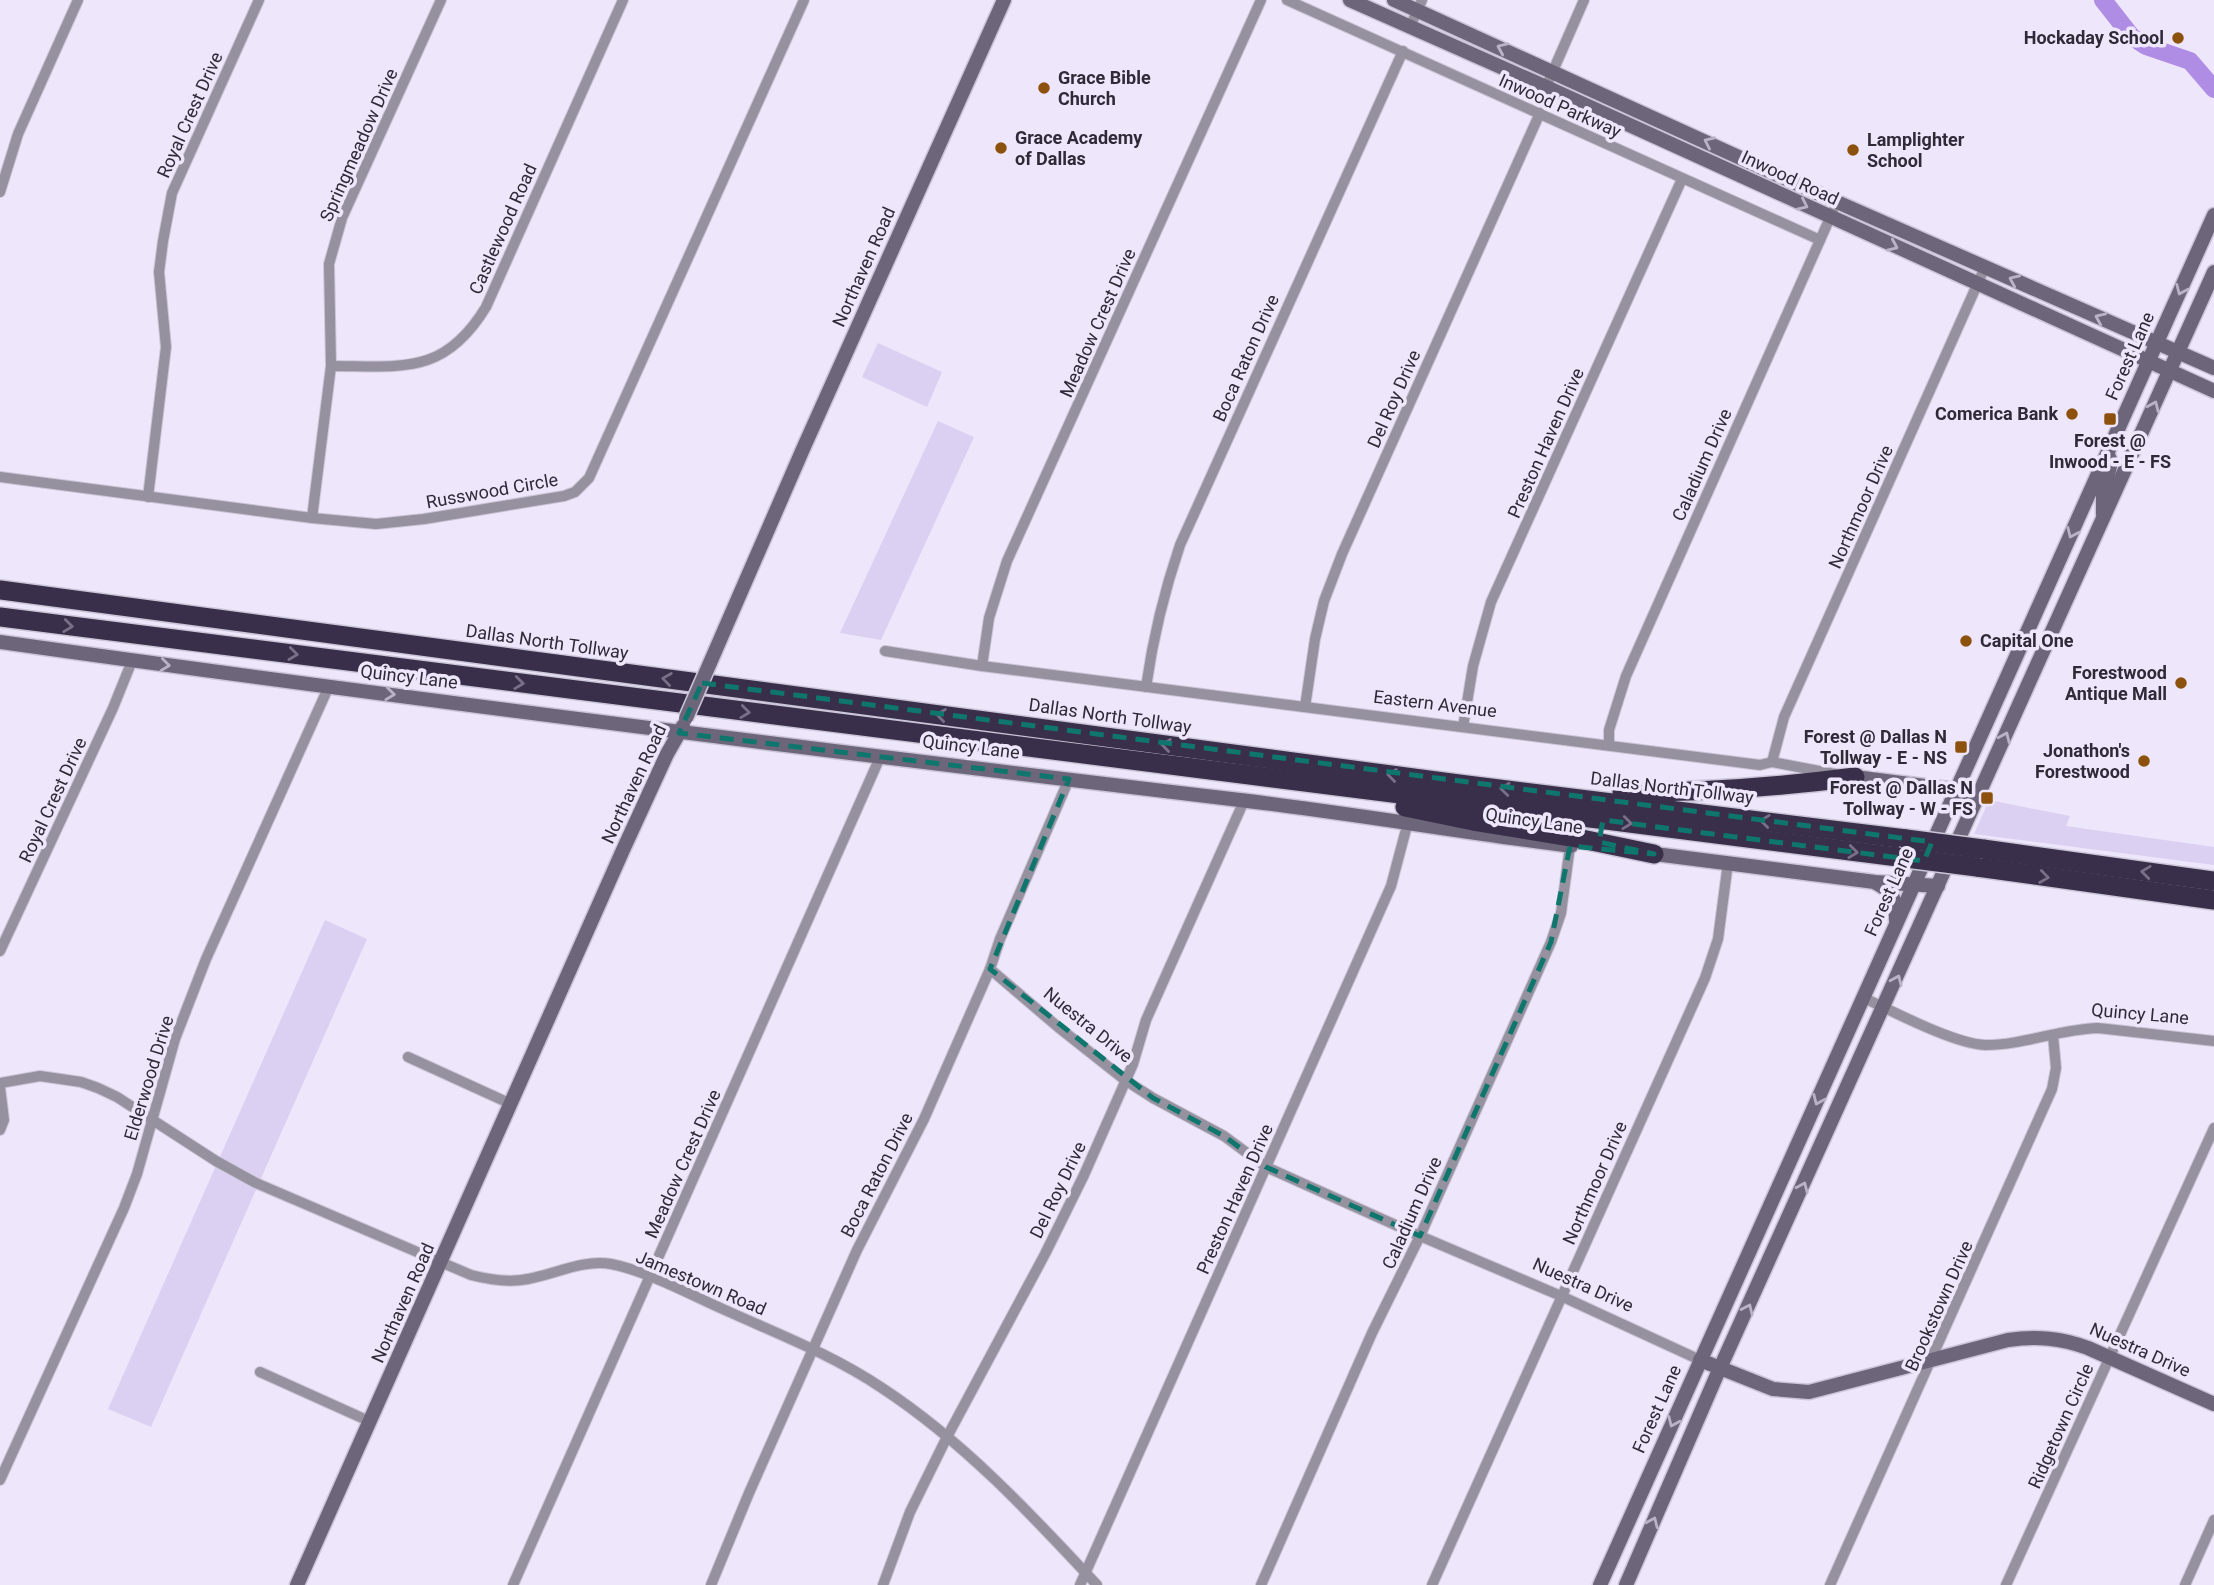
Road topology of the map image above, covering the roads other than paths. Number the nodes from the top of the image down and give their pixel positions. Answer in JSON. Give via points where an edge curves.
{"nodes":[{"id":1,"x":78,"y":0,"type":"edge"},
{"id":2,"x":259,"y":0,"type":"edge"},
{"id":3,"x":441,"y":0,"type":"edge"},
{"id":4,"x":623,"y":0,"type":"edge"},
{"id":5,"x":804,"y":0,"type":"edge"},
{"id":6,"x":1004,"y":0,"type":"edge"},
{"id":7,"x":1261,"y":0,"type":"edge"},
{"id":8,"x":1287,"y":0,"type":"edge"},
{"id":9,"x":1350,"y":0,"type":"edge"},
{"id":10,"x":1394,"y":0,"type":"edge"},
{"id":11,"x":1584,"y":0,"type":"edge"},
{"id":12,"x":1420,"y":5,"type":"edge"},
{"id":13,"x":1410,"y":27,"type":"junction"},
{"id":14,"x":1403,"y":51,"type":"junction"},
{"id":15,"x":1552,"y":70,"type":"junction"},
{"id":16,"x":1546,"y":87,"type":"junction"},
{"id":17,"x":1540,"y":113,"type":"junction"},
{"id":18,"x":1671,"y":125,"type":"junction"},
{"id":19,"x":1664,"y":141,"type":"junction"},
{"id":20,"x":1682,"y":179,"type":"junction"},
{"id":21,"x":0,"y":192,"type":"edge"},
{"id":22,"x":1838,"y":201,"type":"junction"},
{"id":23,"x":2214,"y":215,"type":"edge"},
{"id":24,"x":1830,"y":218,"type":"junction"},
{"id":25,"x":1820,"y":240,"type":"junction"},
{"id":26,"x":1985,"y":267,"type":"junction"},
{"id":27,"x":2214,"y":272,"type":"edge"},
{"id":28,"x":1977,"y":284,"type":"junction"},
{"id":29,"x":2157,"y":343,"type":"junction"},
{"id":30,"x":2178,"y":352,"type":"junction"},
{"id":31,"x":2149,"y":362,"type":"junction"},
{"id":32,"x":331,"y":366,"type":"junction"},
{"id":33,"x":2214,"y":369,"type":"edge"},
{"id":34,"x":2169,"y":371,"type":"junction"},
{"id":35,"x":2214,"y":391,"type":"edge"},
{"id":36,"x":2108,"y":453,"type":"junction"},
{"id":37,"x":0,"y":477,"type":"edge"},
{"id":38,"x":148,"y":497,"type":"junction"},
{"id":39,"x":312,"y":518,"type":"junction"},
{"id":40,"x":2104,"y":519,"type":"junction"},
{"id":41,"x":2061,"y":556,"type":"junction"},
{"id":42,"x":2082,"y":565,"type":"junction"},
{"id":43,"x":0,"y":590,"type":"edge"},
{"id":44,"x":0,"y":617,"type":"edge"},
{"id":45,"x":0,"y":642,"type":"edge"},
{"id":46,"x":885,"y":651,"type":"dead end"},
{"id":47,"x":132,"y":661,"type":"junction"},
{"id":48,"x":982,"y":666,"type":"junction"},
{"id":49,"x":329,"y":686,"type":"junction"},
{"id":50,"x":1146,"y":687,"type":"junction"},
{"id":51,"x":1305,"y":707,"type":"junction"},
{"id":52,"x":1463,"y":727,"type":"junction"},
{"id":53,"x":679,"y":733,"type":"junction"},
{"id":54,"x":1609,"y":745,"type":"junction"},
{"id":55,"x":881,"y":755,"type":"junction"},
{"id":56,"x":1772,"y":762,"type":"junction"},
{"id":57,"x":1854,"y":777,"type":"junction"},
{"id":58,"x":1069,"y":779,"type":"junction"},
{"id":59,"x":1365,"y":790,"type":"junction"},
{"id":60,"x":1956,"y":790,"type":"junction"},
{"id":61,"x":1550,"y":794,"type":"junction"},
{"id":62,"x":1977,"y":800,"type":"junction"},
{"id":63,"x":1244,"y":801,"type":"junction"},
{"id":64,"x":1408,"y":822,"type":"junction"},
{"id":65,"x":1570,"y":846,"type":"junction"},
{"id":66,"x":1654,"y":854,"type":"junction"},
{"id":67,"x":1980,"y":858,"type":"junction"},
{"id":68,"x":1728,"y":863,"type":"junction"},
{"id":69,"x":2214,"y":881,"type":"edge"},
{"id":70,"x":1875,"y":882,"type":"junction"},
{"id":71,"x":1913,"y":885,"type":"junction"},
{"id":72,"x":1938,"y":886,"type":"junction"},
{"id":73,"x":2214,"y":900,"type":"edge"},
{"id":74,"x":1896,"y":924,"type":"junction"},
{"id":75,"x":0,"y":951,"type":"edge"},
{"id":76,"x":990,"y":970,"type":"junction"},
{"id":77,"x":1864,"y":998,"type":"junction"},
{"id":78,"x":1884,"y":1007,"type":"junction"},
{"id":79,"x":2053,"y":1035,"type":"junction"},
{"id":80,"x":2214,"y":1041,"type":"edge"},
{"id":81,"x":408,"y":1057,"type":"dead end"},
{"id":82,"x":1125,"y":1080,"type":"junction"},
{"id":83,"x":0,"y":1085,"type":"edge"},
{"id":84,"x":511,"y":1104,"type":"junction"},
{"id":85,"x":152,"y":1119,"type":"junction"},
{"id":86,"x":1808,"y":1124,"type":"junction"},
{"id":87,"x":2214,"y":1128,"type":"edge"},
{"id":88,"x":0,"y":1130,"type":"edge"},
{"id":89,"x":1827,"y":1133,"type":"junction"},
{"id":90,"x":1266,"y":1167,"type":"junction"},
{"id":91,"x":1420,"y":1236,"type":"junction"},
{"id":92,"x":1755,"y":1240,"type":"junction"},
{"id":93,"x":1775,"y":1249,"type":"junction"},
{"id":94,"x":441,"y":1264,"type":"junction"},
{"id":95,"x":649,"y":1277,"type":"junction"},
{"id":96,"x":1561,"y":1296,"type":"junction"},
{"id":97,"x":813,"y":1348,"type":"junction"},
{"id":98,"x":2109,"y":1358,"type":"junction"},
{"id":99,"x":1700,"y":1360,"type":"junction"},
{"id":100,"x":1932,"y":1360,"type":"junction"},
{"id":101,"x":1720,"y":1368,"type":"junction"},
{"id":102,"x":260,"y":1372,"type":"dead end"},
{"id":103,"x":2214,"y":1404,"type":"edge"},
{"id":104,"x":371,"y":1422,"type":"junction"},
{"id":105,"x":947,"y":1437,"type":"junction"},
{"id":106,"x":0,"y":1480,"type":"edge"},
{"id":107,"x":2214,"y":1520,"type":"edge"},
{"id":108,"x":1086,"y":1573,"type":"junction"},
{"id":109,"x":297,"y":1585,"type":"edge"},
{"id":110,"x":513,"y":1585,"type":"edge"},
{"id":111,"x":711,"y":1585,"type":"edge"},
{"id":112,"x":883,"y":1585,"type":"edge"},
{"id":113,"x":1080,"y":1585,"type":"edge"},
{"id":114,"x":1097,"y":1585,"type":"edge"},
{"id":115,"x":1261,"y":1585,"type":"edge"},
{"id":116,"x":1432,"y":1585,"type":"edge"},
{"id":117,"x":1600,"y":1585,"type":"edge"},
{"id":118,"x":1626,"y":1585,"type":"edge"},
{"id":119,"x":1830,"y":1585,"type":"edge"},
{"id":120,"x":2006,"y":1585,"type":"edge"},
{"id":121,"x":2185,"y":1585,"type":"edge"}],
"edges":[{"from":1,"to":21,"type":"street","via":[[18,134]]},
{"from":2,"to":38,"type":"street","name":"Royal Crest Drive","via":[[172,193],[159,272],[166,347]]},
{"from":3,"to":32,"type":"street","name":"Springmeadow Drive","via":[[334,243],[329,274]]},
{"from":4,"to":32,"type":"street","name":"Castlewood Road","via":[[475,325],[436,358],[407,366]]},
{"from":5,"to":39,"type":"street","name":"Russwood Circle","via":[[589,478],[564,496],[424,520],[376,524]]},
{"from":6,"to":53,"type":"main road","name":"Northaven Road","bridge":true},
{"from":7,"to":48,"type":"street","name":"Meadow Crest Drive","via":[[1007,561],[989,618]]},
{"from":8,"to":14,"type":"street","name":"Inwood Parkway"},
{"from":9,"to":13,"type":"main road","name":"Inwood Road"},
{"from":10,"to":12,"type":"main road","name":"Inwood Road"},
{"from":11,"to":15,"type":"street"},
{"from":12,"to":13,"type":"street"},
{"from":15,"to":12,"type":"main road","name":"Inwood Road","one_way":true},
{"from":13,"to":16,"type":"main road","name":"Inwood Road"},
{"from":14,"to":17,"type":"street","name":"Inwood Parkway"},
{"from":14,"to":50,"type":"street","name":"Boca Raton Drive","via":[[1180,545],[1165,588]]},
{"from":15,"to":16,"type":"street"},
{"from":15,"to":18,"type":"main road","name":"Inwood Road"},
{"from":16,"to":19,"type":"main road","name":"Inwood Road"},
{"from":17,"to":20,"type":"street","name":"Inwood Parkway"},
{"from":17,"to":51,"type":"street","name":"Del Roy Drive","via":[[1342,554],[1324,601]]},
{"from":18,"to":19,"type":"main road"},
{"from":22,"to":18,"type":"main road","name":"Inwood Road","one_way":true},
{"from":19,"to":24,"type":"main road","name":"Inwood Road","one_way":true},
{"from":20,"to":25,"type":"street","name":"Inwood Parkway"},
{"from":20,"to":52,"type":"street","name":"Preston Haven Drive","via":[[1491,602],[1473,666]]},
{"from":22,"to":24,"type":"street","name":"Caladium Drive"},
{"from":22,"to":26,"type":"main road","name":"Inwood Road"},
{"from":23,"to":29,"type":"main road","name":"Forest Lane","one_way":true},
{"from":24,"to":25,"type":"street","name":"Caladium Drive"},
{"from":24,"to":28,"type":"main road","name":"Inwood Road","one_way":true},
{"from":25,"to":54,"type":"street","name":"Caladium Drive","via":[[1626,676],[1609,730]]},
{"from":26,"to":28,"type":"street","name":"Northmoor Drive"},
{"from":29,"to":26,"type":"main road","name":"Inwood Road","one_way":true},
{"from":27,"to":30,"type":"main road"},
{"from":28,"to":31,"type":"main road","name":"Inwood Road"},
{"from":28,"to":56,"type":"street","name":"Northmoor Drive","via":[[1784,717]]},
{"from":29,"to":30,"type":"main road","name":"Inwood Road"},
{"from":29,"to":31,"type":"main road","name":"Forest Lane"},
{"from":30,"to":33,"type":"main road","name":"Inwood Road"},
{"from":30,"to":34,"type":"main road"},
{"from":31,"to":34,"type":"main road","name":"Inwood Road"},
{"from":31,"to":36,"type":"main road","name":"Forest Lane"},
{"from":32,"to":39,"type":"street","name":"Springmeadow Drive"},
{"from":34,"to":35,"type":"main road","name":"Inwood Road"},
{"from":40,"to":34,"type":"main road","one_way":true},
{"from":36,"to":40,"type":"main road","via":[[2111,462],[2103,495]]},
{"from":36,"to":41,"type":"main road","name":"Forest Lane","one_way":true},
{"from":37,"to":38,"type":"street","name":"Russwood Circle"},
{"from":38,"to":39,"type":"street","name":"Russwood Circle"},
{"from":40,"to":42,"type":"main road"},
{"from":41,"to":42,"type":"main road"},
{"from":41,"to":60,"type":"main road","name":"Forest Lane"},
{"from":62,"to":42,"type":"main road","one_way":true},
{"from":61,"to":43,"type":"highway","name":"Dallas North Tollway","one_way":true},
{"from":44,"to":59,"type":"highway","name":"Dallas North Tollway","one_way":true},
{"from":45,"to":47,"type":"main road","name":"Quincy Lane"},
{"from":46,"to":48,"type":"street","name":"Eastern Avenue"},
{"from":47,"to":49,"type":"main road","name":"Quincy Lane","one_way":true},
{"from":47,"to":75,"type":"street","name":"Royal Crest Drive"},
{"from":48,"to":50,"type":"street","name":"Eastern Avenue"},
{"from":49,"to":53,"type":"main road","name":"Quincy Lane","one_way":true},
{"from":49,"to":85,"type":"street","name":"Elderwood Drive","via":[[206,959],[175,1039]]},
{"from":50,"to":51,"type":"street","name":"Eastern Avenue"},
{"from":51,"to":52,"type":"street","name":"Eastern Avenue"},
{"from":52,"to":54,"type":"street","name":"Eastern Avenue"},
{"from":53,"to":55,"type":"main road","name":"Quincy Lane"},
{"from":53,"to":84,"type":"main road","name":"Northaven Road"},
{"from":54,"to":56,"type":"street","name":"Eastern Avenue","via":[[1760,765]]},
{"from":55,"to":58,"type":"main road","name":"Quincy Lane"},
{"from":55,"to":95,"type":"street","name":"Meadow Crest Drive"},
{"from":56,"to":57,"type":"street","name":"Eastern Avenue"},
{"from":57,"to":60,"type":"main road","name":"Eastern Avenue"},
{"from":57,"to":61,"type":"highway","via":[[1673,792]]},
{"from":58,"to":63,"type":"main road","name":"Quincy Lane"},
{"from":58,"to":76,"type":"street","name":"Boca Raton Drive"},
{"from":59,"to":66,"type":"highway","via":[[1406,807]]},
{"from":59,"to":67,"type":"highway","name":"Dallas North Tollway","one_way":true,"bridge":true,"via":[[1898,858]]},
{"from":60,"to":62,"type":"main road","name":"Eastern Avenue"},
{"from":60,"to":71,"type":"main road","name":"Forest Lane"},
{"from":67,"to":61,"type":"highway","name":"Dallas North Tollway","one_way":true,"bridge":true,"via":[[1906,839]]},
{"from":62,"to":72,"type":"main road"},
{"from":63,"to":64,"type":"main road","name":"Quincy Lane"},
{"from":63,"to":82,"type":"street","name":"Del Roy Drive","via":[[1146,1020]]},
{"from":64,"to":65,"type":"main road","name":"Quincy Lane"},
{"from":64,"to":90,"type":"street","name":"Preston Haven Drive","via":[[1391,886]]},
{"from":65,"to":66,"type":"main road","name":"Quincy Lane"},
{"from":65,"to":91,"type":"street","name":"Caladium Drive","via":[[1561,913],[1551,942]]},
{"from":66,"to":68,"type":"main road","name":"Quincy Lane"},
{"from":69,"to":67,"type":"highway","name":"Dallas North Tollway","one_way":true},
{"from":67,"to":73,"type":"highway","name":"Dallas North Tollway","one_way":true},
{"from":68,"to":70,"type":"main road","name":"Quincy Lane"},
{"from":68,"to":96,"type":"street","name":"Northmoor Drive","via":[[1710,967]]},
{"from":70,"to":71,"type":"main road","name":"Quincy Lane"},
{"from":70,"to":74,"type":"main road","via":[[1895,900]]},
{"from":71,"to":72,"type":"main road","name":"Quincy Lane"},
{"from":71,"to":74,"type":"main road","name":"Forest Lane"},
{"from":78,"to":72,"type":"main road","one_way":true},
{"from":74,"to":77,"type":"main road","name":"Forest Lane"},
{"from":76,"to":82,"type":"street","name":"Nuestra Drive"},
{"from":76,"to":97,"type":"street","name":"Boca Raton Drive"},
{"from":77,"to":78,"type":"street","name":"Quincy Lane"},
{"from":77,"to":86,"type":"main road","name":"Forest Lane","one_way":true},
{"from":78,"to":79,"type":"street","name":"Quincy Lane","via":[[1983,1045]]},
{"from":78,"to":89,"type":"main road"},
{"from":79,"to":80,"type":"street","name":"Quincy Lane","via":[[2098,1028]]},
{"from":79,"to":100,"type":"street","name":"Brookstown Drive","via":[[2056,1068],[2052,1089]]},
{"from":81,"to":84,"type":"street"},
{"from":82,"to":90,"type":"street","name":"Nuestra Drive","via":[[1224,1136]]},
{"from":82,"to":105,"type":"street","name":"Del Roy Drive","via":[[1045,1254]]},
{"from":83,"to":85,"type":"street","name":"Jamestown Road","via":[[40,1076],[81,1082]]},
{"from":83,"to":88,"type":"street","via":[[4,1120]]},
{"from":84,"to":94,"type":"main road","name":"Northaven Road"},
{"from":85,"to":94,"type":"street","name":"Jamestown Road","via":[[256,1183]]},
{"from":85,"to":106,"type":"street","name":"Elderwood Drive","via":[[124,1208]]},
{"from":86,"to":89,"type":"main road"},
{"from":86,"to":92,"type":"main road","name":"Forest Lane"},
{"from":87,"to":98,"type":"street","name":"Ridgetown Circle"},
{"from":93,"to":89,"type":"main road","one_way":true},
{"from":90,"to":91,"type":"street","name":"Nuestra Drive"},
{"from":90,"to":108,"type":"street","name":"Preston Haven Drive"},
{"from":91,"to":96,"type":"street","name":"Nuestra Drive"},
{"from":91,"to":115,"type":"street","name":"Caladium Drive"},
{"from":92,"to":93,"type":"main road"},
{"from":92,"to":99,"type":"main road","name":"Forest Lane"},
{"from":101,"to":93,"type":"main road","one_way":true},
{"from":94,"to":95,"type":"street","name":"Jamestown Road","via":[[491,1280],[528,1279],[590,1264],[609,1264]]},
{"from":94,"to":104,"type":"main road","name":"Northaven Road"},
{"from":95,"to":97,"type":"street","name":"Jamestown Road"},
{"from":95,"to":110,"type":"street","name":"Meadow Crest Drive"},
{"from":96,"to":99,"type":"street","name":"Nuestra Drive"},
{"from":96,"to":116,"type":"street","name":"Northmoor Drive"},
{"from":97,"to":105,"type":"street","name":"Jamestown Road","via":[[883,1388]]},
{"from":97,"to":111,"type":"street","name":"Boca Raton Drive"},
{"from":98,"to":100,"type":"main road","name":"Nuestra Drive","via":[[2070,1341],[2032,1336]]},
{"from":98,"to":103,"type":"main road","name":"Nuestra Drive"},
{"from":98,"to":120,"type":"street","name":"Ridgetown Circle"},
{"from":99,"to":101,"type":"main road","name":"Nuestra Drive"},
{"from":99,"to":117,"type":"main road","name":"Forest Lane","one_way":true},
{"from":100,"to":101,"type":"main road","name":"Nuestra Drive","via":[[1809,1392],[1773,1389]]},
{"from":100,"to":119,"type":"street","name":"Brookstown Drive"},
{"from":118,"to":101,"type":"main road","one_way":true},
{"from":102,"to":104,"type":"street"},
{"from":104,"to":109,"type":"main road","name":"Northaven Road"},
{"from":105,"to":108,"type":"street","name":"Jamestown Road","via":[[978,1462]]},
{"from":105,"to":112,"type":"street","name":"Del Roy Drive"},
{"from":107,"to":121,"type":"street"},
{"from":108,"to":113,"type":"street","name":"Preston Haven Drive"},
{"from":108,"to":114,"type":"street","name":"Jamestown Road"}]}
